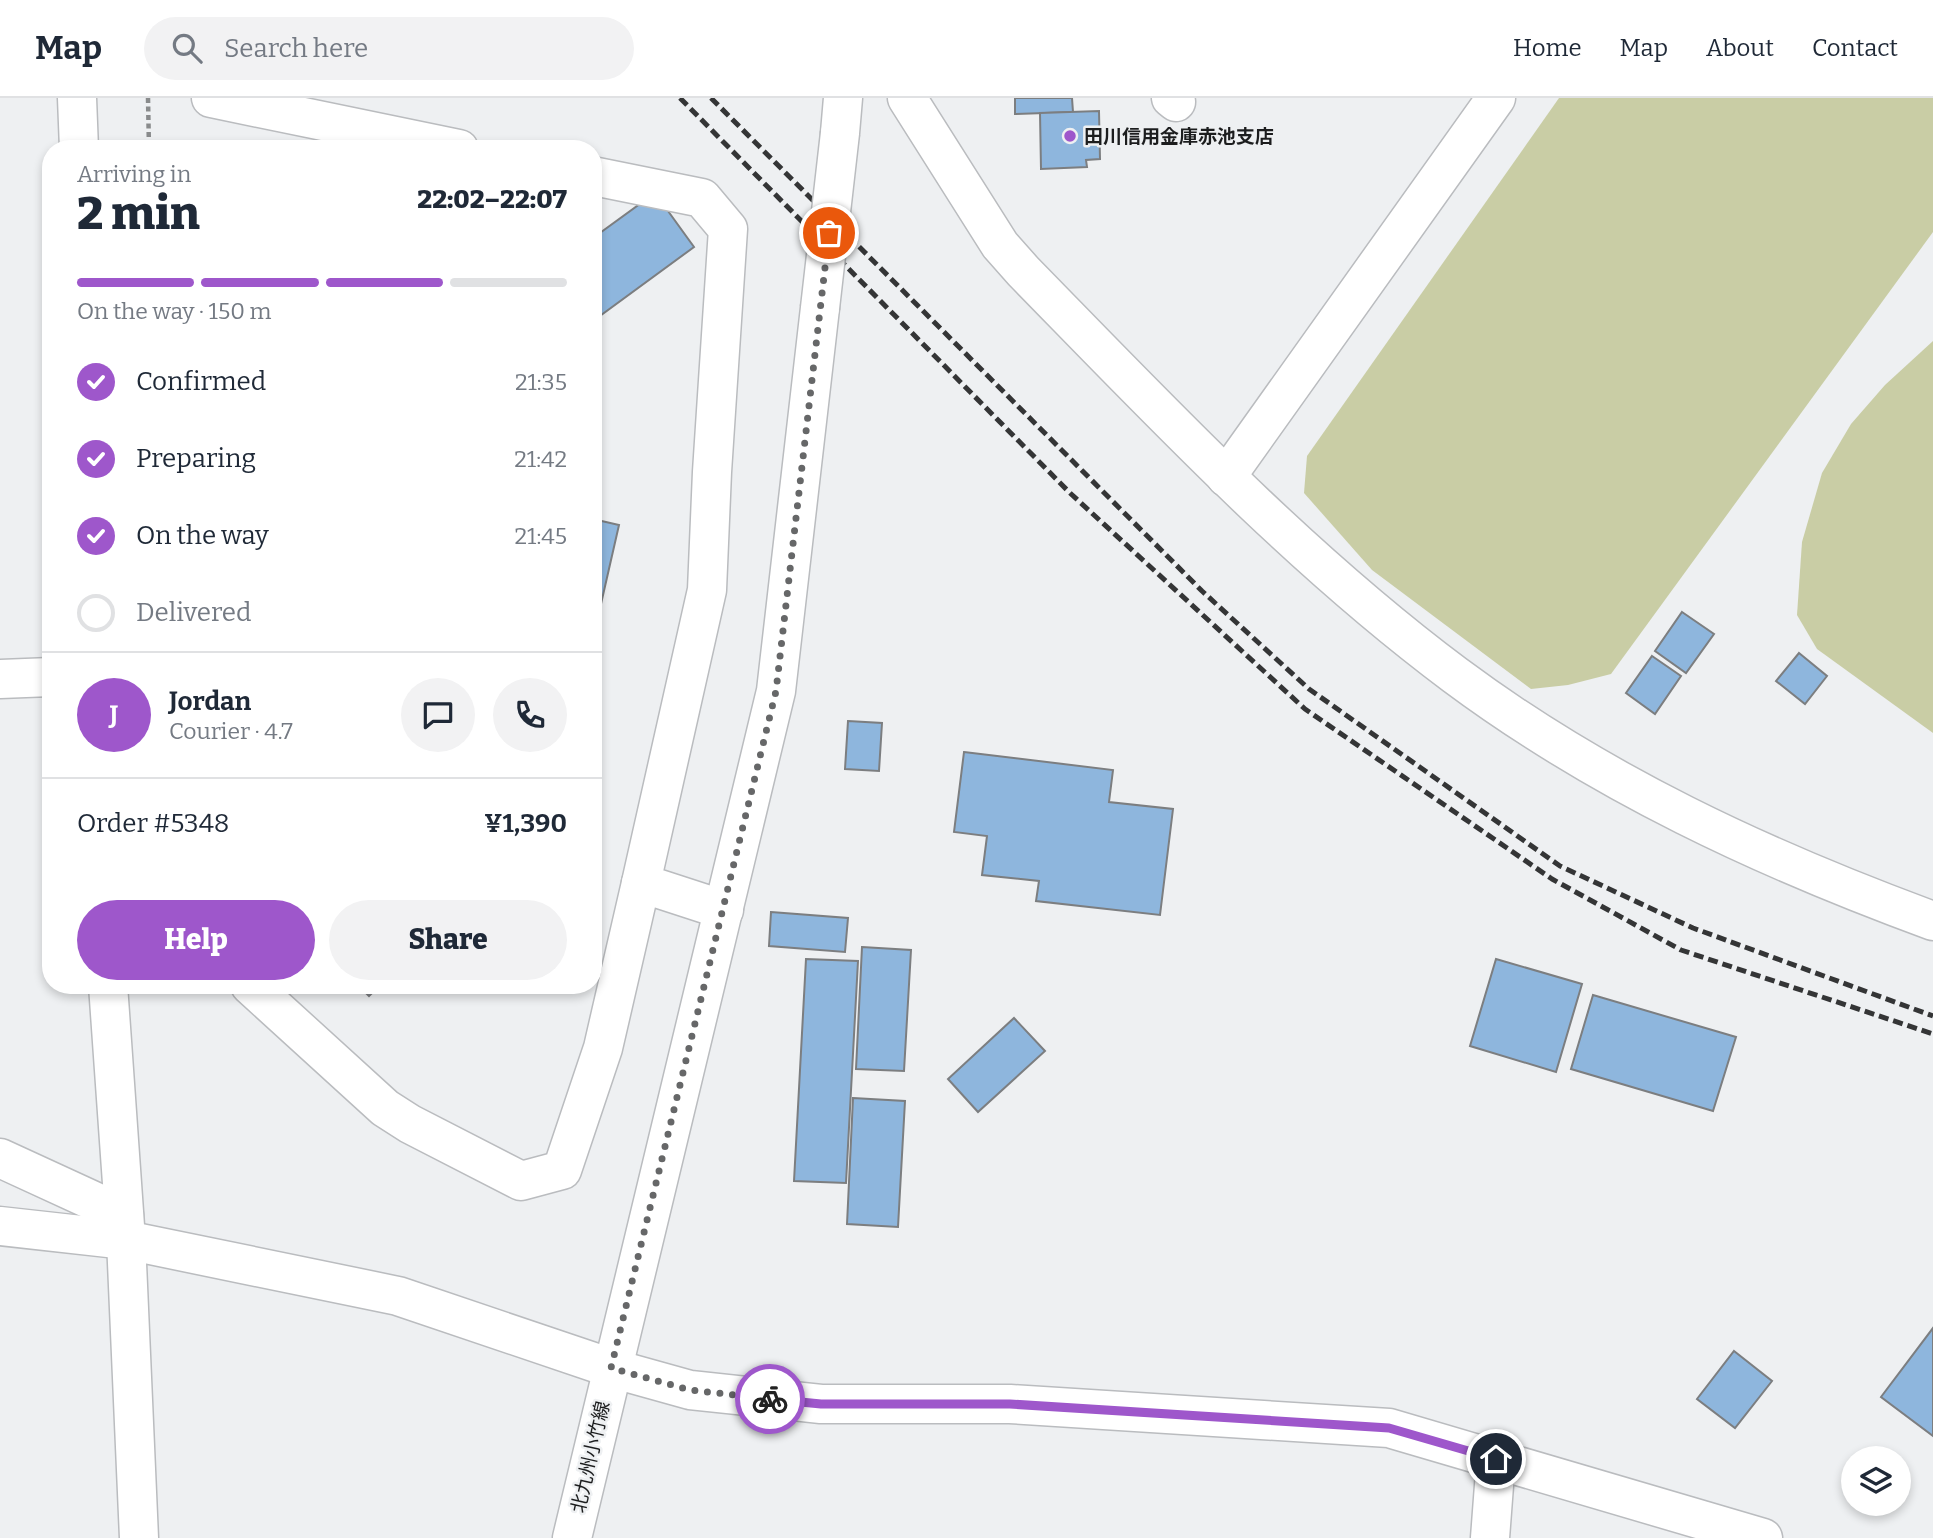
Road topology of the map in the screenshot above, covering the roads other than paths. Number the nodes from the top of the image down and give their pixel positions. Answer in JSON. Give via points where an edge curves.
{"nodes":[{"id":1,"x":77,"y":98,"type":"edge"},
{"id":2,"x":211,"y":98,"type":"edge"},
{"id":3,"x":907,"y":98,"type":"edge"},
{"id":4,"x":1496,"y":98,"type":"edge"},
{"id":5,"x":841,"y":116,"type":"edge"},
{"id":6,"x":79,"y":140,"type":"edge"},
{"id":7,"x":415,"y":140,"type":"edge"},
{"id":8,"x":602,"y":178,"type":"edge"},
{"id":9,"x":1226,"y":477,"type":"junction"},
{"id":10,"x":42,"y":677,"type":"edge"},
{"id":11,"x":0,"y":678,"type":"edge"},
{"id":12,"x":641,"y":883,"type":"junction"},
{"id":13,"x":724,"y":910,"type":"junction"},
{"id":14,"x":1933,"y":921,"type":"edge"},
{"id":15,"x":109,"y":994,"type":"edge"},
{"id":16,"x":260,"y":994,"type":"edge"},
{"id":17,"x":0,"y":1158,"type":"edge"},
{"id":18,"x":0,"y":1226,"type":"edge"},
{"id":19,"x":125,"y":1228,"type":"junction"},
{"id":20,"x":611,"y":1368,"type":"junction"},
{"id":21,"x":1496,"y":1459,"type":"junction"},
{"id":22,"x":139,"y":1538,"type":"edge"},
{"id":23,"x":572,"y":1538,"type":"edge"},
{"id":24,"x":1490,"y":1538,"type":"edge"},
{"id":25,"x":1763,"y":1538,"type":"edge"}],
"edges":[{"from":1,"to":6,"type":"street"},
{"from":2,"to":7,"type":"street"},
{"from":3,"to":9,"type":"street","via":[[1008,254]]},
{"from":4,"to":9,"type":"street"},
{"from":5,"to":13,"type":"street","name":"北九州小竹線","bridge":true,"via":[[776,691]]},
{"from":8,"to":12,"type":"street","via":[[702,198],[728,229],[708,590]]},
{"from":9,"to":14,"type":"street","via":[[1454,674],[1545,736],[1633,790],[1744,845]]},
{"from":10,"to":11,"type":"street"},
{"from":12,"to":13,"type":"street"},
{"from":12,"to":16,"type":"street","via":[[603,1048],[562,1170],[521,1181],[410,1124],[385,1108]]},
{"from":13,"to":20,"type":"street","name":"北九州小竹線"},
{"from":15,"to":19,"type":"street"},
{"from":17,"to":19,"type":"street"},
{"from":18,"to":19,"type":"street"},
{"from":19,"to":20,"type":"street","via":[[398,1296]]},
{"from":19,"to":22,"type":"street"},
{"from":20,"to":21,"type":"street","via":[[690,1390],[821,1404],[1010,1404],[1389,1428]]},
{"from":20,"to":23,"type":"street","name":"北九州小竹線"},
{"from":21,"to":24,"type":"street"},
{"from":21,"to":25,"type":"street"}]}
